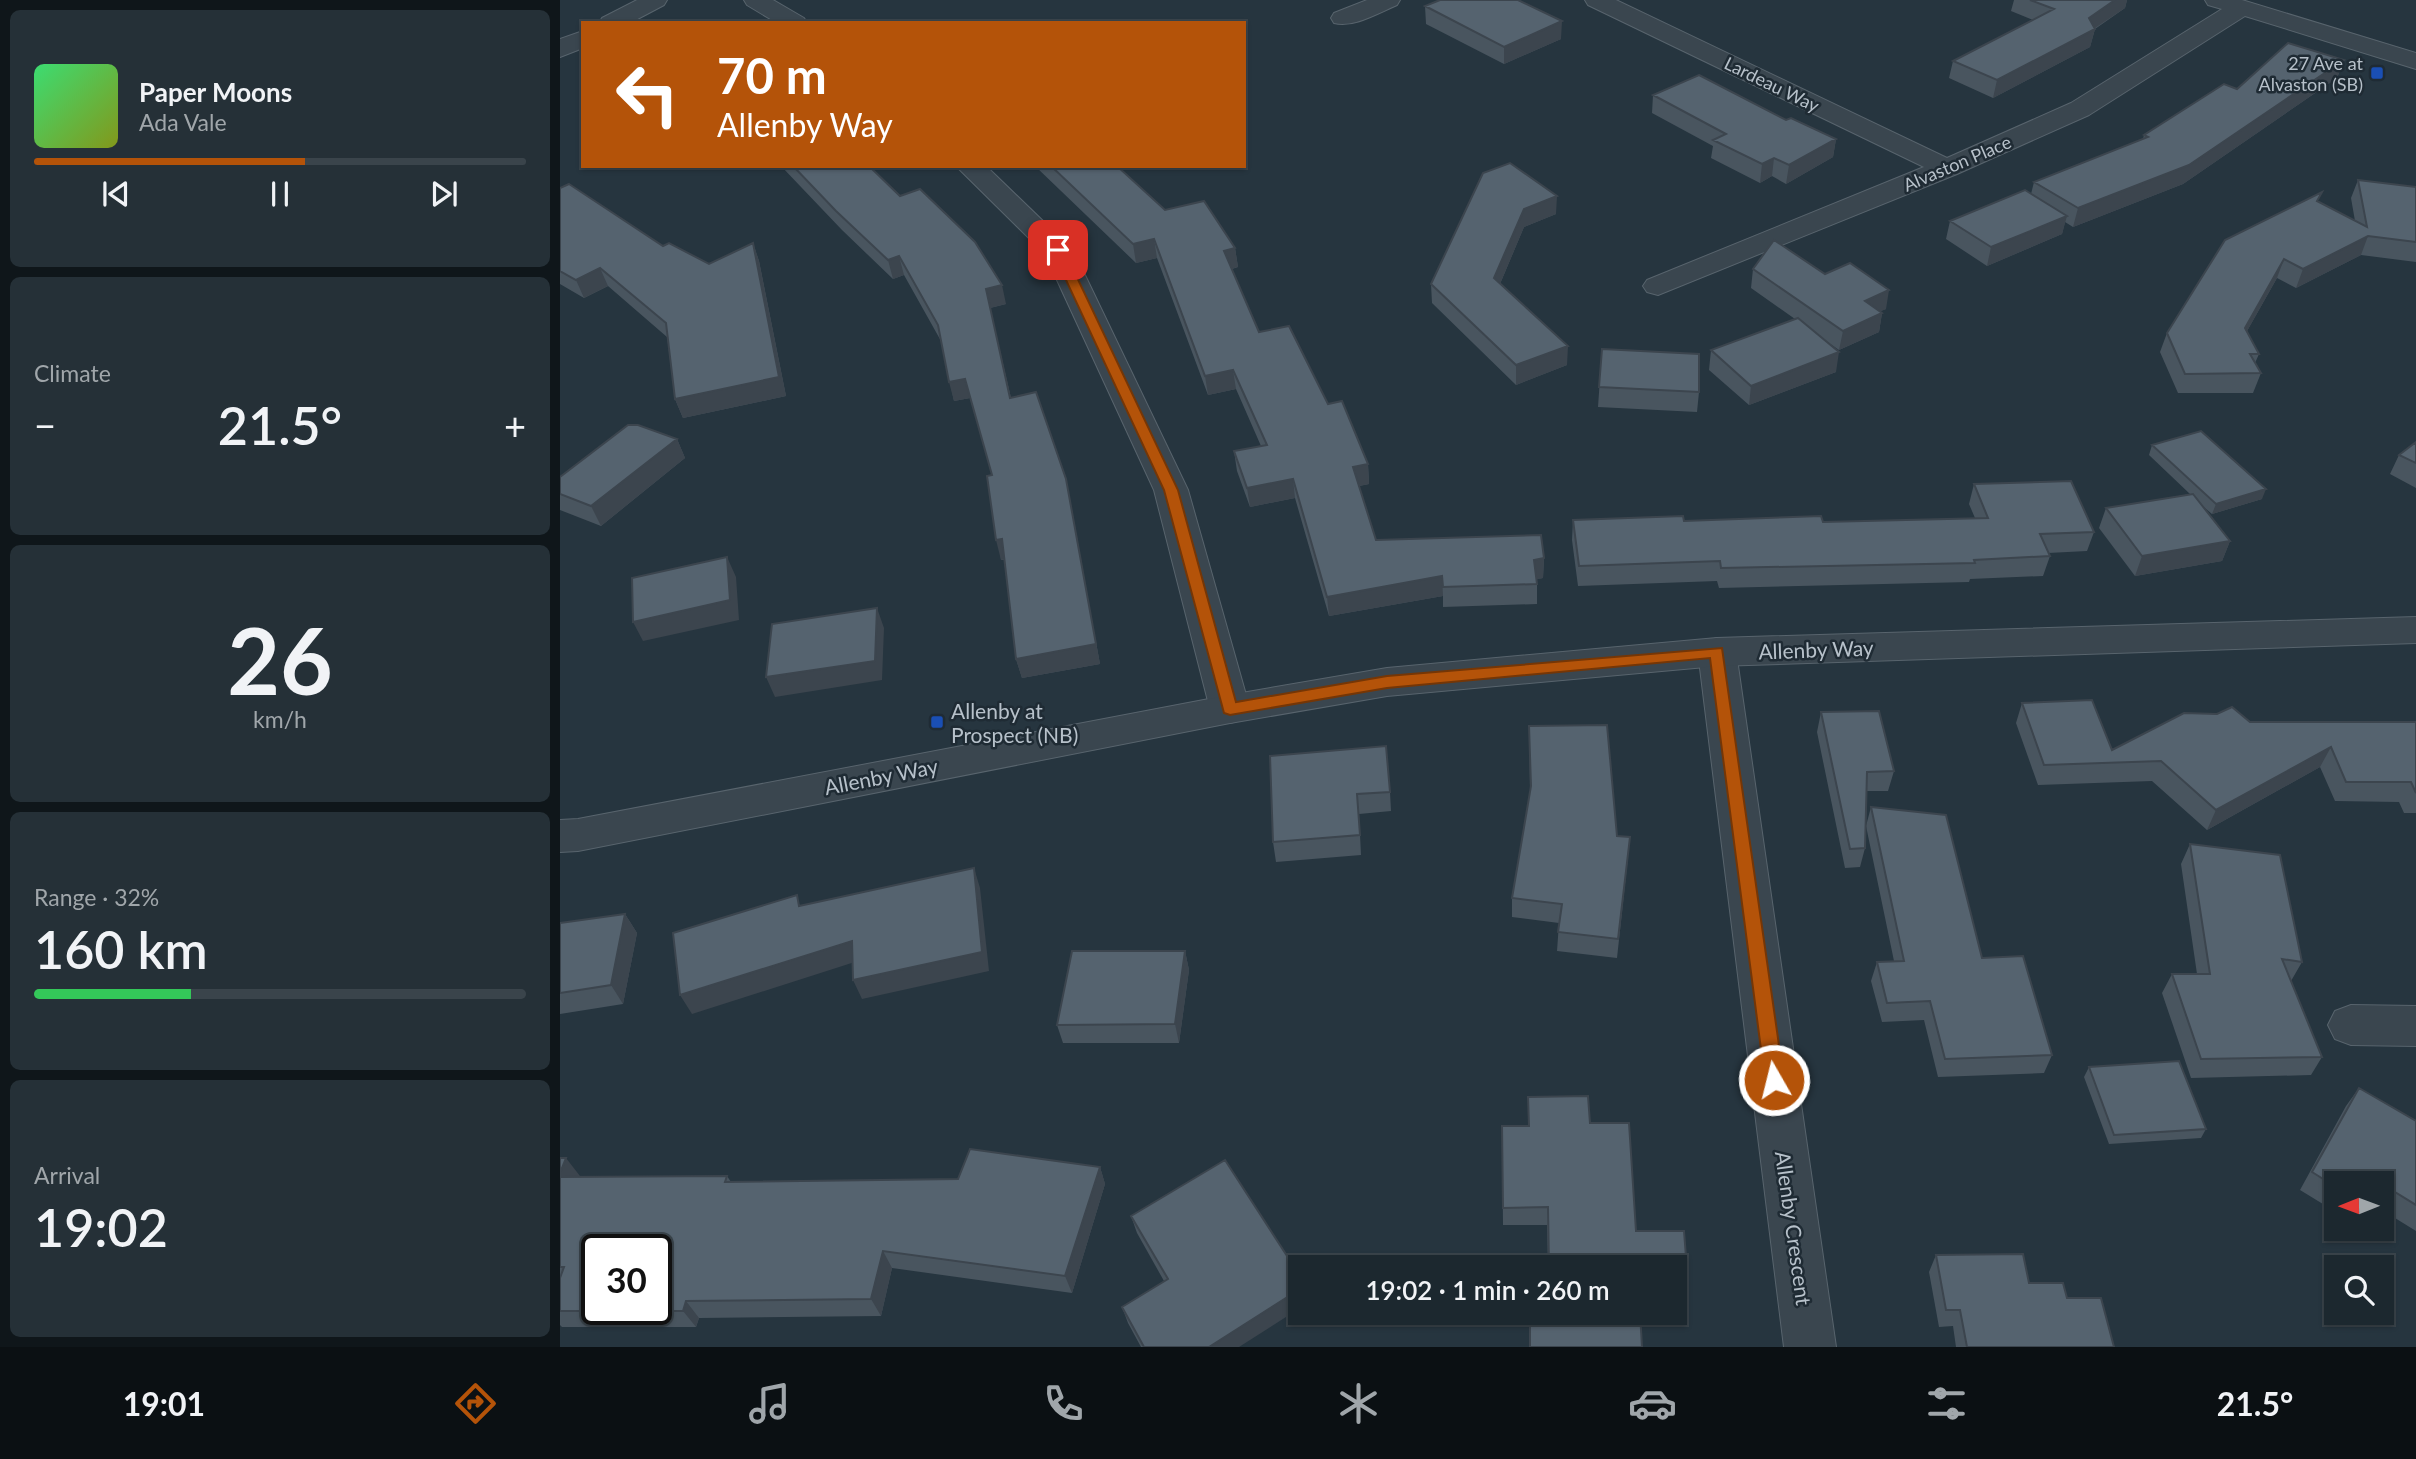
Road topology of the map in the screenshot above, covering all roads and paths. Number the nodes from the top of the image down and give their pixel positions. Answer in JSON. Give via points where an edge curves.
{"nodes":[{"id":1,"x":655,"y":0,"type":"edge"},
{"id":2,"x":756,"y":0,"type":"edge"},
{"id":3,"x":1388,"y":0,"type":"edge"},
{"id":4,"x":1597,"y":0,"type":"edge"},
{"id":5,"x":2228,"y":4,"type":"edge"},
{"id":6,"x":1343,"y":18,"type":"dead end"},
{"id":7,"x":615,"y":21,"type":"edge"},
{"id":8,"x":792,"y":21,"type":"edge"},
{"id":9,"x":581,"y":39,"type":"edge"},
{"id":10,"x":560,"y":49,"type":"edge"},
{"id":11,"x":2416,"y":61,"type":"edge"},
{"id":12,"x":972,"y":168,"type":"edge"},
{"id":13,"x":1947,"y":168,"type":"junction"},
{"id":14,"x":1658,"y":286,"type":"dead end"},
{"id":15,"x":2416,"y":630,"type":"edge"},
{"id":16,"x":1717,"y":652,"type":"junction"},
{"id":17,"x":1230,"y":709,"type":"junction"},
{"id":18,"x":560,"y":836,"type":"edge"},
{"id":19,"x":2351,"y":1025,"type":"dead end"},
{"id":20,"x":2416,"y":1026,"type":"edge"},
{"id":21,"x":1810,"y":1347,"type":"edge"}],
"edges":[{"from":1,"to":7,"type":"street"},
{"from":2,"to":8,"type":"street"},
{"from":3,"to":6,"type":"street"},
{"from":4,"to":13,"type":"street","name":"Lardeau Way"},
{"from":5,"to":11,"type":"street"},
{"from":5,"to":13,"type":"street","name":"Alvaston Place","via":[[2080,110]]},
{"from":9,"to":10,"type":"street"},
{"from":12,"to":17,"type":"street","via":[[1058,250],[1171,490]]},
{"from":13,"to":14,"type":"street","name":"Alvaston Place"},
{"from":15,"to":16,"type":"street","name":"Allenby Way"},
{"from":16,"to":17,"type":"street","name":"Allenby Way","via":[[1387,682]]},
{"from":16,"to":21,"type":"street","name":"Allenby Crescent"},
{"from":17,"to":18,"type":"street","name":"Allenby Way"},
{"from":19,"to":20,"type":"street"}]}
